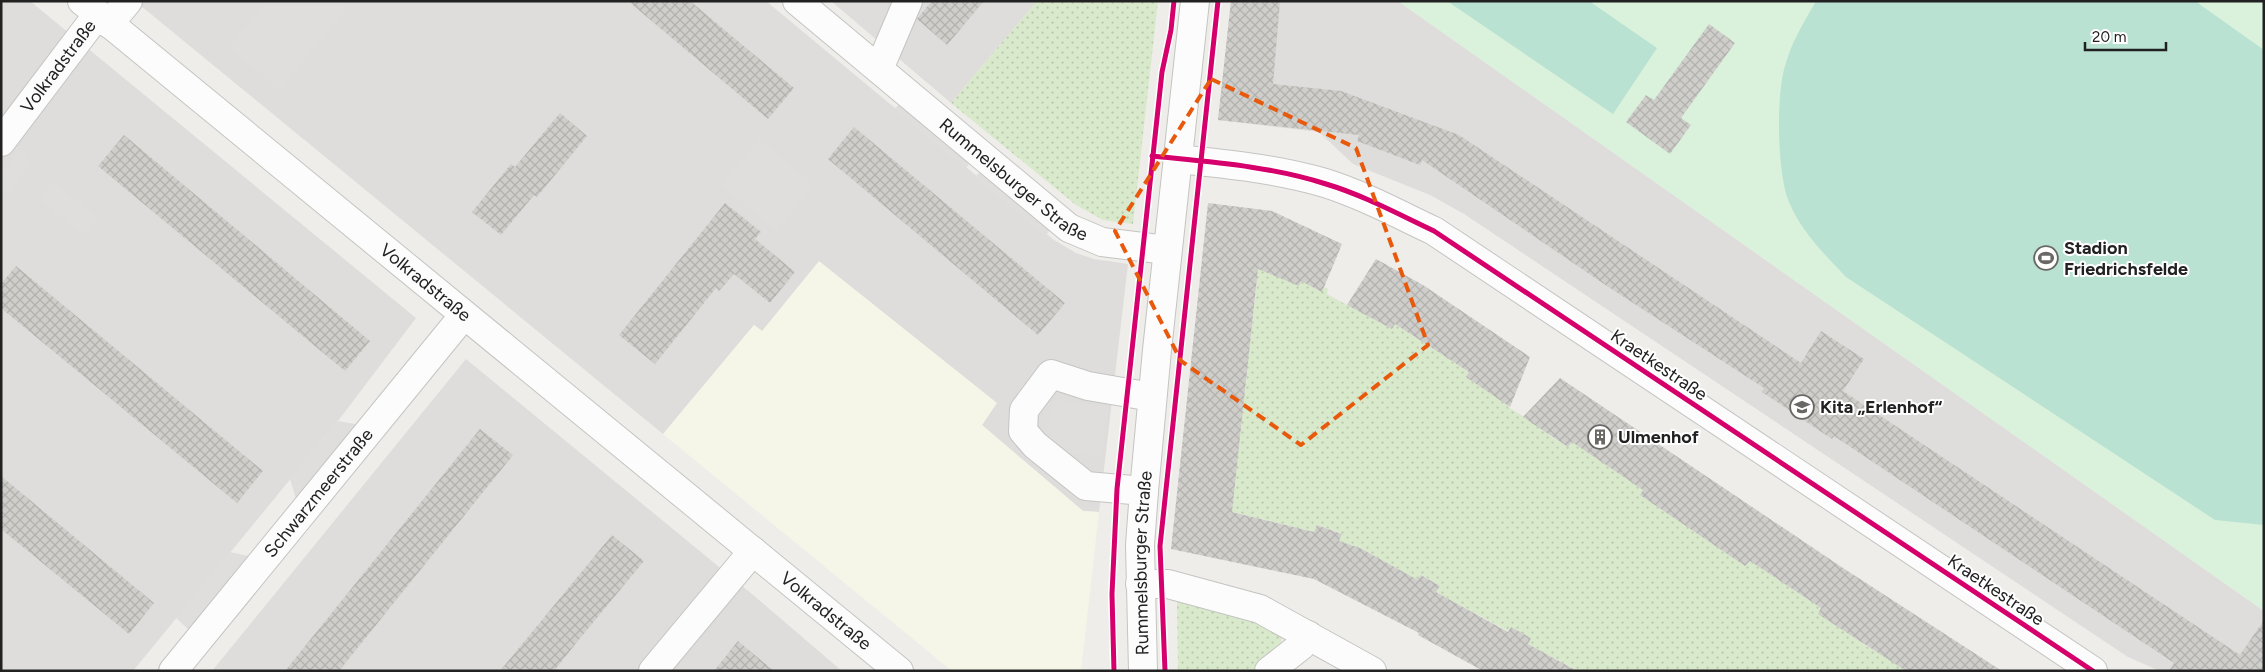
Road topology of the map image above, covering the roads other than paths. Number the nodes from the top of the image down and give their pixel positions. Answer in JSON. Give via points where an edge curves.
{"nodes":[{"id":1,"x":128,"y":1,"type":"edge"},
{"id":2,"x":797,"y":1,"type":"edge"},
{"id":3,"x":908,"y":1,"type":"edge"},
{"id":4,"x":1195,"y":1,"type":"edge"},
{"id":5,"x":96,"y":13,"type":"edge"},
{"id":6,"x":879,"y":69,"type":"junction"},
{"id":7,"x":1,"y":142,"type":"edge"},
{"id":8,"x":1178,"y":159,"type":"junction"},
{"id":9,"x":1167,"y":250,"type":"junction"},
{"id":10,"x":464,"y":315,"type":"junction"},
{"id":11,"x":1152,"y":397,"type":"junction"},
{"id":12,"x":1144,"y":492,"type":"junction"},
{"id":13,"x":753,"y":551,"type":"junction"},
{"id":14,"x":1140,"y":584,"type":"junction"},
{"id":15,"x":1308,"y":635,"type":"junction"},
{"id":16,"x":174,"y":671,"type":"edge"},
{"id":17,"x":652,"y":671,"type":"edge"},
{"id":18,"x":899,"y":671,"type":"edge"},
{"id":19,"x":1143,"y":671,"type":"edge"},
{"id":20,"x":1269,"y":671,"type":"edge"},
{"id":21,"x":1372,"y":671,"type":"edge"},
{"id":22,"x":2093,"y":671,"type":"edge"}],
"edges":[{"from":1,"to":5,"type":"street"},
{"from":2,"to":6,"type":"street","name":"Rummelsburger Straße"},
{"from":3,"to":6,"type":"street"},
{"from":4,"to":8,"type":"street","name":"Rummelsburger Straße"},
{"from":5,"to":7,"type":"street","name":"Volkradstraße"},
{"from":5,"to":10,"type":"street","name":"Volkradstraße"},
{"from":6,"to":9,"type":"street","name":"Rummelsburger Straße","via":[[1069,228],[1102,242]]},
{"from":8,"to":9,"type":"street","name":"Rummelsburger Straße"},
{"from":8,"to":22,"type":"street","name":"Kraetkestraße","via":[[1275,170],[1324,183],[1360,195],[1434,231]]},
{"from":9,"to":11,"type":"street","name":"Rummelsburger Straße"},
{"from":10,"to":13,"type":"street","name":"Volkradstraße"},
{"from":10,"to":16,"type":"street","name":"Schwarzmeerstraße"},
{"from":11,"to":12,"type":"street","name":"Rummelsburger Straße"},
{"from":11,"to":12,"type":"street","via":[[1088,386],[1051,374],[1024,410],[1023,431],[1034,445],[1086,486]]},
{"from":12,"to":14,"type":"street","name":"Rummelsburger Straße"},
{"from":13,"to":17,"type":"street"},
{"from":13,"to":18,"type":"street","name":"Volkradstraße"},
{"from":14,"to":15,"type":"street","via":[[1168,584],[1260,609]]},
{"from":14,"to":19,"type":"street","name":"Rummelsburger Straße"},
{"from":15,"to":20,"type":"street","via":[[1301,646]]},
{"from":15,"to":21,"type":"street"}]}
